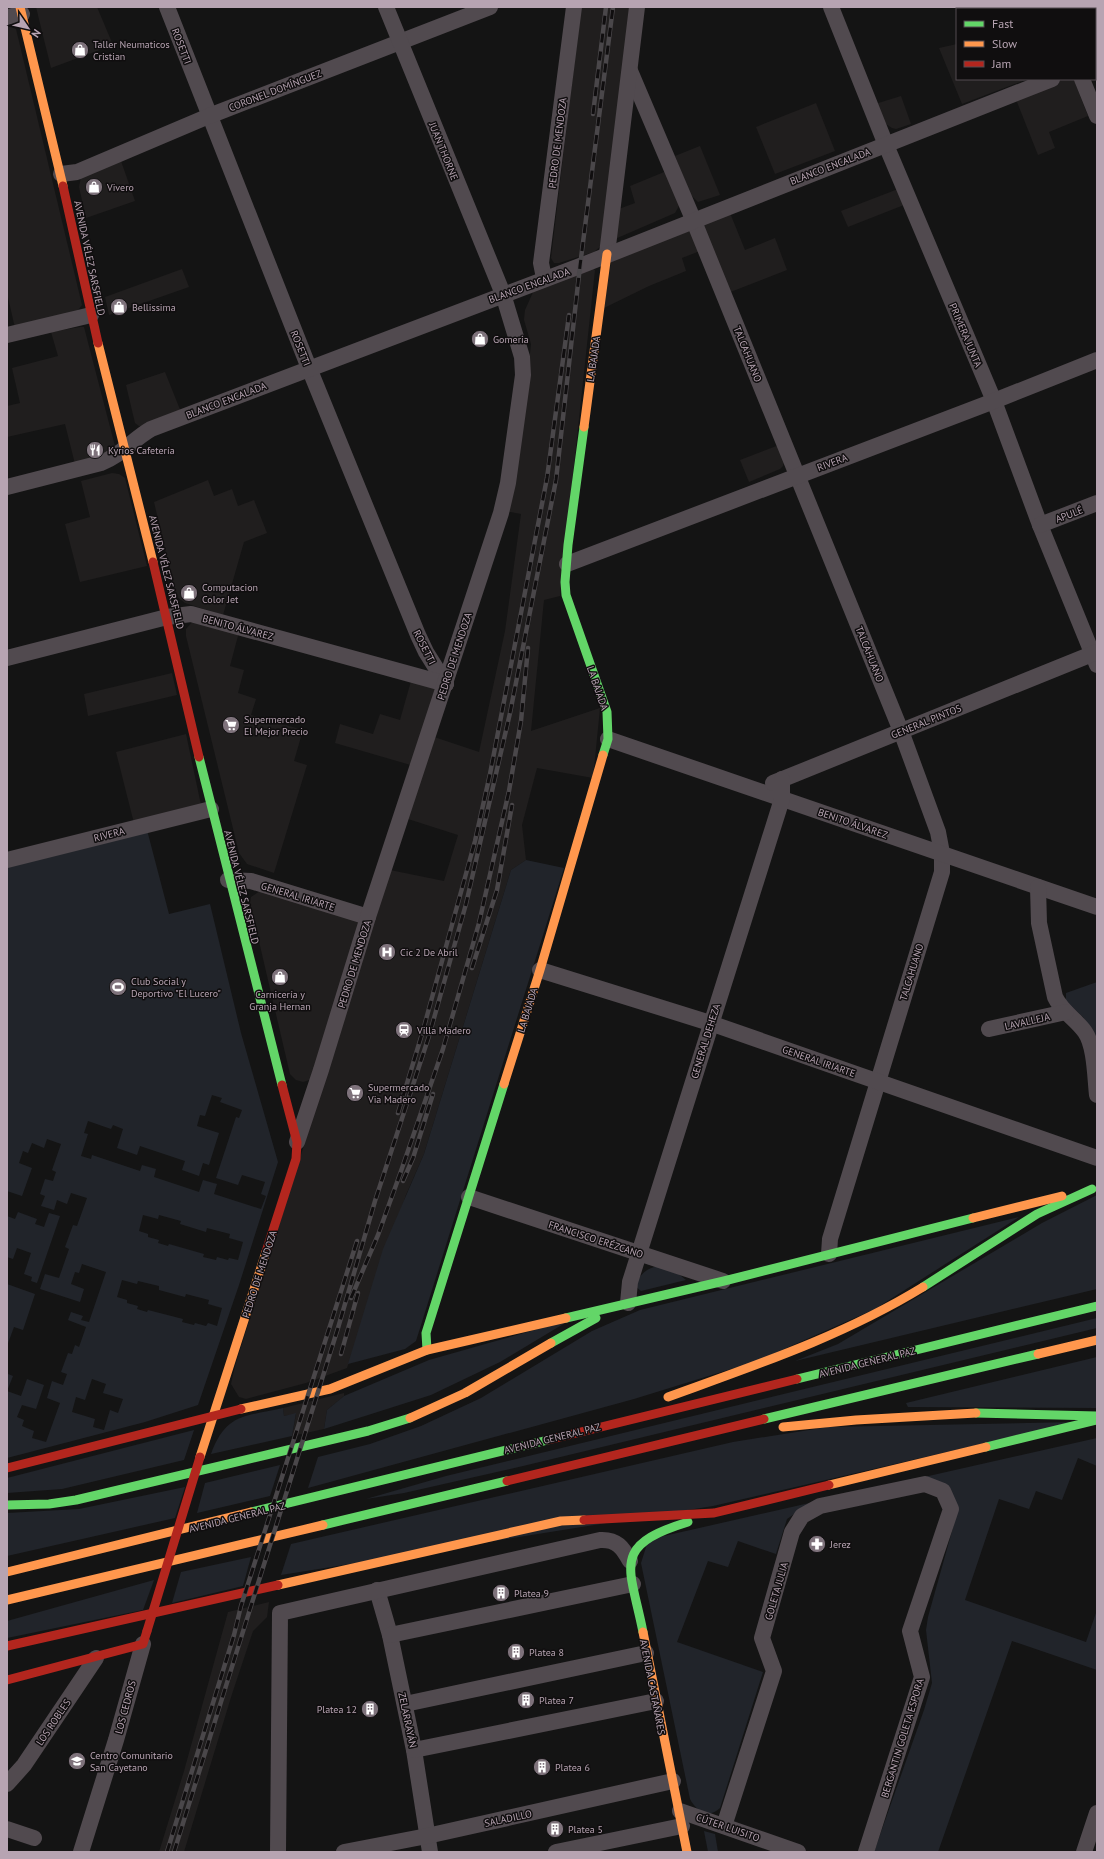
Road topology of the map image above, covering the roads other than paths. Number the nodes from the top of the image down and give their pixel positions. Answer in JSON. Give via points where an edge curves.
{"nodes":[{"id":1,"x":167,"y":7,"type":"edge"},
{"id":2,"x":386,"y":7,"type":"edge"},
{"id":3,"x":490,"y":7,"type":"edge"},
{"id":4,"x":574,"y":7,"type":"edge"},
{"id":5,"x":637,"y":7,"type":"edge"},
{"id":6,"x":831,"y":7,"type":"edge"},
{"id":7,"x":16,"y":13,"type":"edge"},
{"id":8,"x":400,"y":41,"type":"junction"},
{"id":9,"x":630,"y":71,"type":"junction"},
{"id":10,"x":1049,"y":80,"type":"edge"},
{"id":11,"x":1082,"y":80,"type":"edge"},
{"id":12,"x":209,"y":116,"type":"junction"},
{"id":13,"x":1097,"y":116,"type":"edge"},
{"id":14,"x":886,"y":144,"type":"junction"},
{"id":15,"x":61,"y":174,"type":"junction"},
{"id":16,"x":693,"y":220,"type":"junction"},
{"id":17,"x":607,"y":254,"type":"junction"},
{"id":18,"x":544,"y":278,"type":"junction"},
{"id":19,"x":503,"y":294,"type":"junction"},
{"id":20,"x":91,"y":315,"type":"junction"},
{"id":21,"x":7,"y":335,"type":"edge"},
{"id":22,"x":1097,"y":360,"type":"edge"},
{"id":23,"x":309,"y":368,"type":"junction"},
{"id":24,"x":994,"y":401,"type":"junction"},
{"id":25,"x":125,"y":450,"type":"junction"},
{"id":26,"x":798,"y":475,"type":"junction"},
{"id":27,"x":7,"y":487,"type":"edge"},
{"id":28,"x":1097,"y":503,"type":"edge"},
{"id":29,"x":1040,"y":525,"type":"junction"},
{"id":30,"x":567,"y":564,"type":"junction"},
{"id":31,"x":167,"y":617,"type":"junction"},
{"id":32,"x":1095,"y":657,"type":"edge"},
{"id":33,"x":7,"y":658,"type":"edge"},
{"id":34,"x":446,"y":684,"type":"junction"},
{"id":35,"x":901,"y":731,"type":"junction"},
{"id":36,"x":608,"y":739,"type":"junction"},
{"id":37,"x":782,"y":779,"type":"junction"},
{"id":38,"x":755,"y":790,"type":"junction"},
{"id":39,"x":782,"y":799,"type":"junction"},
{"id":40,"x":211,"y":809,"type":"junction"},
{"id":41,"x":942,"y":853,"type":"junction"},
{"id":42,"x":7,"y":860,"type":"edge"},
{"id":43,"x":228,"y":880,"type":"junction"},
{"id":44,"x":1038,"y":887,"type":"junction"},
{"id":45,"x":1097,"y":907,"type":"edge"},
{"id":46,"x":368,"y":917,"type":"junction"},
{"id":47,"x":540,"y":970,"type":"junction"},
{"id":48,"x":1066,"y":1012,"type":"junction"},
{"id":49,"x":710,"y":1023,"type":"junction"},
{"id":50,"x":989,"y":1029,"type":"dead end"},
{"id":51,"x":878,"y":1081,"type":"junction"},
{"id":52,"x":1097,"y":1096,"type":"edge"},
{"id":53,"x":297,"y":1142,"type":"junction"},
{"id":54,"x":1097,"y":1158,"type":"edge"},
{"id":55,"x":1095,"y":1188,"type":"edge"},
{"id":56,"x":469,"y":1197,"type":"junction"},
{"id":57,"x":639,"y":1253,"type":"junction"},
{"id":58,"x":828,"y":1254,"type":"junction"},
{"id":59,"x":724,"y":1282,"type":"junction"},
{"id":60,"x":625,"y":1304,"type":"junction"},
{"id":61,"x":1097,"y":1306,"type":"edge"},
{"id":62,"x":1097,"y":1340,"type":"edge"},
{"id":63,"x":427,"y":1350,"type":"junction"},
{"id":64,"x":657,"y":1402,"type":"dead end"},
{"id":65,"x":642,"y":1407,"type":"dead end"},
{"id":66,"x":213,"y":1416,"type":"junction"},
{"id":67,"x":1097,"y":1416,"type":"edge"},
{"id":68,"x":1097,"y":1420,"type":"edge"},
{"id":69,"x":777,"y":1428,"type":"dead end"},
{"id":70,"x":761,"y":1429,"type":"dead end"},
{"id":71,"x":577,"y":1432,"type":"junction"},
{"id":72,"x":706,"y":1434,"type":"junction"},
{"id":73,"x":7,"y":1468,"type":"edge"},
{"id":74,"x":7,"y":1505,"type":"edge"},
{"id":75,"x":951,"y":1509,"type":"joint"},
{"id":76,"x":714,"y":1513,"type":"junction"},
{"id":77,"x":630,"y":1561,"type":"junction"},
{"id":78,"x":7,"y":1572,"type":"edge"},
{"id":79,"x":633,"y":1584,"type":"junction"},
{"id":80,"x":377,"y":1590,"type":"junction"},
{"id":81,"x":7,"y":1600,"type":"edge"},
{"id":82,"x":390,"y":1635,"type":"junction"},
{"id":83,"x":145,"y":1638,"type":"junction"},
{"id":84,"x":7,"y":1646,"type":"edge"},
{"id":85,"x":646,"y":1653,"type":"junction"},
{"id":86,"x":96,"y":1658,"type":"junction"},
{"id":87,"x":7,"y":1680,"type":"edge"},
{"id":88,"x":656,"y":1701,"type":"junction"},
{"id":89,"x":404,"y":1704,"type":"junction"},
{"id":90,"x":414,"y":1750,"type":"junction"},
{"id":91,"x":672,"y":1781,"type":"junction"},
{"id":92,"x":7,"y":1784,"type":"edge"},
{"id":93,"x":1097,"y":1813,"type":"edge"},
{"id":94,"x":681,"y":1818,"type":"junction"},
{"id":95,"x":724,"y":1826,"type":"junction"},
{"id":96,"x":7,"y":1829,"type":"edge"},
{"id":97,"x":427,"y":1836,"type":"junction"},
{"id":98,"x":34,"y":1838,"type":"dead end"},
{"id":99,"x":81,"y":1852,"type":"edge"},
{"id":100,"x":278,"y":1852,"type":"edge"},
{"id":101,"x":344,"y":1852,"type":"edge"},
{"id":102,"x":430,"y":1852,"type":"edge"},
{"id":103,"x":556,"y":1852,"type":"edge"},
{"id":104,"x":687,"y":1852,"type":"edge"},
{"id":105,"x":798,"y":1852,"type":"edge"},
{"id":106,"x":866,"y":1852,"type":"edge"},
{"id":107,"x":1084,"y":1852,"type":"edge"}],
"edges":[{"from":1,"to":12,"type":"street","name":"ROSETTI"},
{"from":2,"to":8,"type":"street","name":"JUAN THORNE"},
{"from":3,"to":8,"type":"street","name":"CORONEL DOMÍNGUEZ"},
{"from":4,"to":18,"type":"street","name":"PEDRO DE MENDOZA","via":[[541,263]]},
{"from":5,"to":9,"type":"street","name":"LA BAJADA"},
{"from":6,"to":14,"type":"street","name":"PRIMERA JUNTA"},
{"from":7,"to":15,"type":"main road","name":"AVENIDA VÉLEZ SARSFIELD"},
{"from":8,"to":12,"type":"street","name":"CORONEL DOMÍNGUEZ"},
{"from":8,"to":19,"type":"street","name":"JUAN THORNE"},
{"from":9,"to":16,"type":"street","name":"TALCAHUANO"},
{"from":9,"to":17,"type":"street","name":"LA BAJADA"},
{"from":10,"to":14,"type":"street","name":"BLANCO ENCALADA"},
{"from":11,"to":13,"type":"street"},
{"from":12,"to":15,"type":"street","name":"CORONEL DOMÍNGUEZ","via":[[77,172]]},
{"from":12,"to":23,"type":"street","name":"ROSETTI"},
{"from":14,"to":16,"type":"street","name":"BLANCO ENCALADA"},
{"from":14,"to":24,"type":"street","name":"PRIMERA JUNTA"},
{"from":15,"to":20,"type":"main road","name":"AVENIDA VÉLEZ SARSFIELD"},
{"from":16,"to":17,"type":"street","name":"BLANCO ENCALADA"},
{"from":16,"to":26,"type":"street","name":"TALCAHUANO"},
{"from":17,"to":18,"type":"street","name":"BLANCO ENCALADA"},
{"from":17,"to":30,"type":"main road","name":"LA BAJADA"},
{"from":18,"to":19,"type":"street","name":"BLANCO ENCALADA"},
{"from":19,"to":23,"type":"street","name":"BLANCO ENCALADA"},
{"from":19,"to":34,"type":"street","name":"PEDRO DE MENDOZA","via":[[523,363],[508,483],[501,513]]},
{"from":20,"to":21,"type":"street"},
{"from":20,"to":25,"type":"main road","name":"AVENIDA VÉLEZ SARSFIELD"},
{"from":22,"to":24,"type":"street","name":"RIVERA"},
{"from":23,"to":25,"type":"street","name":"BLANCO ENCALADA","via":[[151,429],[140,435]]},
{"from":23,"to":34,"type":"street","name":"ROSETTI","via":[[418,635]]},
{"from":24,"to":26,"type":"street","name":"RIVERA"},
{"from":24,"to":29,"type":"street","name":"PRIMERA JUNTA"},
{"from":25,"to":27,"type":"street","name":"BLANCO ENCALADA","via":[[115,458],[101,463]]},
{"from":25,"to":31,"type":"main road","name":"AVENIDA VÉLEZ SARSFIELD"},
{"from":26,"to":30,"type":"street","name":"RIVERA"},
{"from":26,"to":35,"type":"street","name":"TALCAHUANO"},
{"from":28,"to":29,"type":"street","name":"APULÉ"},
{"from":29,"to":32,"type":"street","name":"PRIMERA JUNTA"},
{"from":30,"to":36,"type":"main road","name":"LA BAJADA","via":[[564,582],[566,595],[607,712]]},
{"from":31,"to":33,"type":"street","name":"BENITO ÁLVAREZ"},
{"from":31,"to":34,"type":"street","name":"BENITO ÁLVAREZ","via":[[191,614]]},
{"from":31,"to":40,"type":"main road","name":"AVENIDA VÉLEZ SARSFIELD"},
{"from":32,"to":35,"type":"street","name":"GENERAL PINTOS"},
{"from":34,"to":46,"type":"street","name":"PEDRO DE MENDOZA"},
{"from":35,"to":37,"type":"street","name":"GENERAL PINTOS"},
{"from":35,"to":41,"type":"street","name":"TALCAHUANO","via":[[938,832]]},
{"from":36,"to":38,"type":"street","name":"BENITO ÁLVAREZ"},
{"from":36,"to":47,"type":"main road","name":"LA BAJADA"},
{"from":37,"to":38,"type":"street","name":"GENERAL PINTOS"},
{"from":37,"to":39,"type":"street","name":"GENERAL DEHEZA"},
{"from":38,"to":39,"type":"street","name":"BENITO ÁLVAREZ"},
{"from":39,"to":41,"type":"street","name":"BENITO ÁLVAREZ"},
{"from":39,"to":49,"type":"street","name":"GENERAL DEHEZA"},
{"from":40,"to":42,"type":"street","name":"RIVERA"},
{"from":40,"to":43,"type":"main road","name":"AVENIDA VÉLEZ SARSFIELD"},
{"from":41,"to":44,"type":"street","name":"BENITO ÁLVAREZ"},
{"from":41,"to":51,"type":"street","name":"TALCAHUANO","via":[[942,872]]},
{"from":43,"to":46,"type":"street","name":"GENERAL IRIARTE","via":[[250,881]]},
{"from":43,"to":53,"type":"main road","name":"AVENIDA VÉLEZ SARSFIELD"},
{"from":44,"to":45,"type":"street","name":"BENITO ÁLVAREZ"},
{"from":44,"to":48,"type":"street","via":[[1039,923],[1055,998]]},
{"from":46,"to":53,"type":"street","name":"PEDRO DE MENDOZA"},
{"from":47,"to":49,"type":"street","name":"GENERAL IRIARTE"},
{"from":47,"to":56,"type":"main road","name":"LA BAJADA"},
{"from":48,"to":50,"type":"street","name":"LAVALLEJA"},
{"from":48,"to":52,"type":"street","via":[[1076,1020],[1086,1034],[1091,1048]]},
{"from":49,"to":51,"type":"street","name":"GENERAL IRIARTE"},
{"from":49,"to":57,"type":"street","name":"GENERAL DEHEZA"},
{"from":51,"to":54,"type":"street","name":"GENERAL IRIARTE"},
{"from":51,"to":58,"type":"street","name":"TALCAHUANO","via":[[830,1239]]},
{"from":53,"to":66,"type":"main road","name":"PEDRO DE MENDOZA","via":[[296,1159]]},
{"from":55,"to":58,"type":"main road"},
{"from":55,"to":64,"type":"main road","via":[[1038,1213],[915,1291],[855,1325],[800,1350]]},
{"from":56,"to":57,"type":"street","name":"FRANCISCO ERÉZCANO"},
{"from":56,"to":63,"type":"main road","name":"LA BAJADA","via":[[426,1333]]},
{"from":57,"to":59,"type":"street","name":"FRANCISCO ERÉZCANO"},
{"from":57,"to":60,"type":"street","name":"GENERAL DEHEZA"},
{"from":58,"to":59,"type":"main road"},
{"from":59,"to":60,"type":"main road"},
{"from":60,"to":63,"type":"main road"},
{"from":60,"to":74,"type":"main road","via":[[578,1327],[447,1402],[394,1423],[76,1500]]},
{"from":61,"to":71,"type":"main road","name":"AVENIDA GENERAL PAZ"},
{"from":62,"to":72,"type":"main road"},
{"from":63,"to":66,"type":"main road","via":[[330,1389]]},
{"from":65,"to":71,"type":"main road"},
{"from":66,"to":73,"type":"main road"},
{"from":66,"to":83,"type":"main road","name":"PEDRO DE MENDOZA","bridge":true},
{"from":67,"to":69,"type":"main road","via":[[970,1413]]},
{"from":68,"to":76,"type":"main road"},
{"from":70,"to":72,"type":"main road"},
{"from":71,"to":78,"type":"main road","name":"AVENIDA GENERAL PAZ"},
{"from":72,"to":81,"type":"main road"},
{"from":75,"to":95,"type":"street","name":"GOLETA JULIA","via":[[943,1491],[925,1484],[820,1506],[802,1516],[792,1532],[762,1638],[774,1671]]},
{"from":75,"to":106,"type":"street","name":"BERGANTIN GOLETA ESPORA","via":[[910,1631],[922,1677]]},
{"from":76,"to":77,"type":"main road","via":[[656,1532],[636,1548]]},
{"from":76,"to":84,"type":"main road","via":[[561,1521]]},
{"from":77,"to":79,"type":"main road","name":"AVENIDA CASTAÑARES"},
{"from":77,"to":80,"type":"street","name":"AVENIDA CASTAÑARES","via":[[617,1543],[600,1540]]},
{"from":79,"to":82,"type":"street"},
{"from":79,"to":85,"type":"main road","name":"AVENIDA CASTAÑARES"},
{"from":80,"to":82,"type":"street","name":"ZELARRAYÁN"},
{"from":80,"to":100,"type":"street","via":[[280,1613]]},
{"from":82,"to":89,"type":"street","name":"ZELARRAYÁN"},
{"from":83,"to":86,"type":"main road"},
{"from":83,"to":99,"type":"street","name":"LOS CEDROS"},
{"from":85,"to":88,"type":"main road","name":"AVENIDA CASTAÑARES"},
{"from":85,"to":89,"type":"street"},
{"from":86,"to":87,"type":"main road"},
{"from":86,"to":92,"type":"street","name":"LOS ROBLES","via":[[24,1765]]},
{"from":88,"to":90,"type":"street"},
{"from":88,"to":91,"type":"main road","name":"AVENIDA CASTAÑARES"},
{"from":89,"to":90,"type":"street","name":"ZELARRAYÁN"},
{"from":90,"to":97,"type":"street","name":"ZELARRAYÁN"},
{"from":91,"to":94,"type":"main road","name":"AVENIDA CASTAÑARES"},
{"from":91,"to":97,"type":"street","name":"SALADILLO"},
{"from":93,"to":107,"type":"street"},
{"from":94,"to":95,"type":"street","name":"CÚTER LUISITO"},
{"from":94,"to":103,"type":"street"},
{"from":94,"to":104,"type":"main road","name":"AVENIDA CASTAÑARES"},
{"from":95,"to":105,"type":"street","name":"CÚTER LUISITO"},
{"from":96,"to":98,"type":"street"},
{"from":97,"to":101,"type":"street","name":"SALADILLO"},
{"from":97,"to":102,"type":"street","name":"ZELARRAYÁN"}]}
